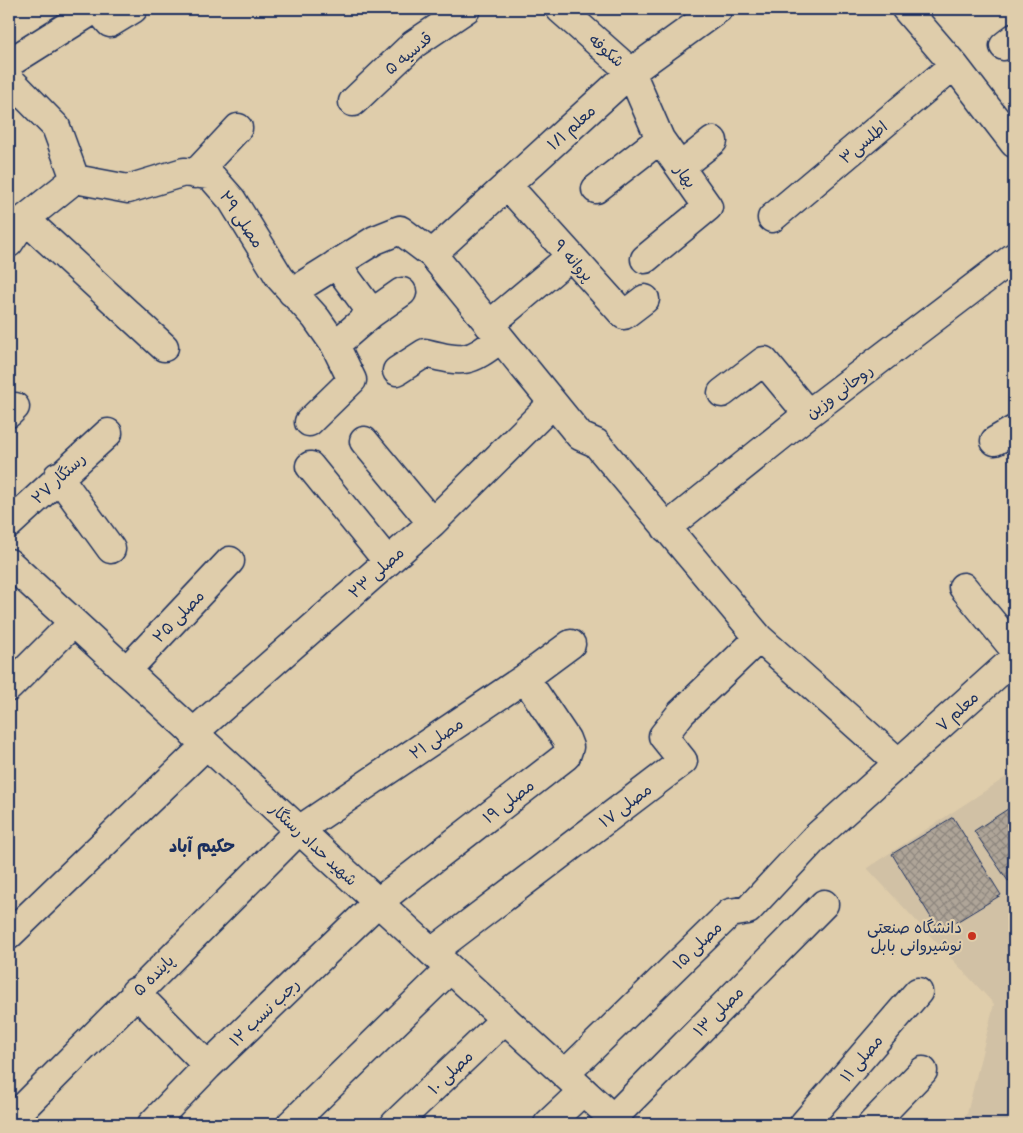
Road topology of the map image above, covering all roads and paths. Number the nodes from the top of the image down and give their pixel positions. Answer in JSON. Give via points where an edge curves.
{"nodes":[{"id":1,"x":96,"y":9,"type":"edge"},
{"id":2,"x":133,"y":9,"type":"edge"},
{"id":3,"x":466,"y":9,"type":"edge"},
{"id":4,"x":560,"y":9,"type":"edge"},
{"id":5,"x":718,"y":9,"type":"edge"},
{"id":6,"x":906,"y":9,"type":"edge"},
{"id":7,"x":9,"y":63,"type":"edge"},
{"id":8,"x":954,"y":65,"type":"junction"},
{"id":9,"x":632,"y":72,"type":"junction"},
{"id":10,"x":9,"y":78,"type":"edge"},
{"id":11,"x":353,"y":102,"type":"dead end"},
{"id":12,"x":238,"y":128,"type":"dead end"},
{"id":13,"x":660,"y":139,"type":"junction"},
{"id":14,"x":713,"y":141,"type":"dead end"},
{"id":15,"x":1014,"y":143,"type":"edge"},
{"id":16,"x":680,"y":167,"type":"junction"},
{"id":17,"x":195,"y":174,"type":"junction"},
{"id":18,"x":76,"y":179,"type":"junction"},
{"id":19,"x":507,"y":185,"type":"junction"},
{"id":20,"x":596,"y":189,"type":"dead end"},
{"id":21,"x":772,"y":218,"type":"dead end"},
{"id":22,"x":25,"y":219,"type":"junction"},
{"id":23,"x":9,"y":243,"type":"edge"},
{"id":24,"x":432,"y":254,"type":"junction"},
{"id":25,"x":571,"y":256,"type":"junction"},
{"id":26,"x":1014,"y":257,"type":"edge"},
{"id":27,"x":645,"y":258,"type":"dead end"},
{"id":28,"x":336,"y":264,"type":"junction"},
{"id":29,"x":292,"y":292,"type":"junction"},
{"id":30,"x":402,"y":292,"type":"dead end"},
{"id":31,"x":645,"y":299,"type":"dead end"},
{"id":32,"x":372,"y":313,"type":"junction"},
{"id":33,"x":495,"y":332,"type":"junction"},
{"id":34,"x":335,"y":345,"type":"junction"},
{"id":35,"x":164,"y":347,"type":"dead end"},
{"id":36,"x":397,"y":371,"type":"dead end"},
{"id":37,"x":722,"y":394,"type":"dead end"},
{"id":38,"x":552,"y":404,"type":"junction"},
{"id":39,"x":808,"y":414,"type":"junction"},
{"id":40,"x":309,"y":422,"type":"dead end"},
{"id":41,"x":108,"y":433,"type":"dead end"},
{"id":42,"x":364,"y":441,"type":"dead end"},
{"id":43,"x":310,"y":466,"type":"dead end"},
{"id":44,"x":58,"y":476,"type":"junction"},
{"id":45,"x":432,"y":523,"type":"junction"},
{"id":46,"x":9,"y":524,"type":"edge"},
{"id":47,"x":666,"y":528,"type":"junction"},
{"id":48,"x":111,"y":549,"type":"dead end"},
{"id":49,"x":230,"y":561,"type":"dead end"},
{"id":50,"x":388,"y":562,"type":"junction"},
{"id":51,"x":9,"y":563,"type":"edge"},
{"id":52,"x":963,"y":587,"type":"dead end"},
{"id":53,"x":74,"y":623,"type":"junction"},
{"id":54,"x":759,"y":638,"type":"junction"},
{"id":55,"x":571,"y":644,"type":"dead end"},
{"id":56,"x":1014,"y":649,"type":"edge"},
{"id":57,"x":1014,"y":659,"type":"edge"},
{"id":58,"x":126,"y":670,"type":"junction"},
{"id":59,"x":525,"y":678,"type":"junction"},
{"id":60,"x":9,"y":687,"type":"edge"},
{"id":61,"x":200,"y":739,"type":"junction"},
{"id":62,"x":899,"y":763,"type":"junction"},
{"id":63,"x":299,"y":830,"type":"junction"},
{"id":64,"x":378,"y":902,"type":"junction"},
{"id":65,"x":824,"y":904,"type":"dead end"},
{"id":66,"x":9,"y":935,"type":"edge"},
{"id":67,"x":441,"y":960,"type":"junction"},
{"id":68,"x":135,"y":992,"type":"junction"},
{"id":69,"x":918,"y":992,"type":"dead end"},
{"id":70,"x":505,"y":1019,"type":"junction"},
{"id":71,"x":208,"y":1066,"type":"junction"},
{"id":72,"x":923,"y":1071,"type":"dead end"},
{"id":73,"x":574,"y":1083,"type":"junction"},
{"id":74,"x":616,"y":1121,"type":"edge"},
{"id":75,"x":812,"y":1121,"type":"edge"},
{"id":76,"x":9,"y":1122,"type":"edge"},
{"id":77,"x":152,"y":1124,"type":"edge"},
{"id":78,"x":291,"y":1124,"type":"edge"},
{"id":79,"x":395,"y":1124,"type":"edge"},
{"id":80,"x":548,"y":1124,"type":"edge"},
{"id":81,"x":872,"y":1124,"type":"edge"}],
"edges":[{"from":1,"to":2,"type":"street","via":[[110,23]]},
{"from":1,"to":7,"type":"street"},
{"from":3,"to":11,"type":"street","name":"قدسیه ۵","via":[[414,44]]},
{"from":4,"to":9,"type":"street","name":"شکوفه"},
{"from":5,"to":9,"type":"street","name":"معلم ۱/۱"},
{"from":6,"to":8,"type":"street"},
{"from":8,"to":15,"type":"street"},
{"from":8,"to":21,"type":"street","name":"اطلسی۳"},
{"from":9,"to":13,"type":"street","name":"بهار"},
{"from":9,"to":19,"type":"street","name":"معلم ۱/۱"},
{"from":10,"to":18,"type":"street","via":[[56,127]]},
{"from":12,"to":17,"type":"street"},
{"from":13,"to":16,"type":"street","name":"بهار"},
{"from":13,"to":20,"type":"street"},
{"from":14,"to":16,"type":"street"},
{"from":16,"to":27,"type":"street","name":"بهار","via":[[708,207]]},
{"from":17,"to":18,"type":"street","name":"مصلی ۲۹","via":[[184,172],[128,189]]},
{"from":17,"to":29,"type":"street","name":"مصلی ۲۹","via":[[210,175],[232,200]]},
{"from":18,"to":22,"type":"street"},
{"from":19,"to":24,"type":"street","name":"معلم ۱/۱"},
{"from":19,"to":25,"type":"street","name":"پروانه ۹"},
{"from":22,"to":23,"type":"street"},
{"from":22,"to":35,"type":"street"},
{"from":24,"to":28,"type":"street","via":[[400,230],[375,240]]},
{"from":24,"to":33,"type":"street"},
{"from":25,"to":31,"type":"street","name":"پروانه ۹","via":[[624,315]]},
{"from":25,"to":33,"type":"street"},
{"from":26,"to":39,"type":"street","name":"روحانی وزین"},
{"from":28,"to":29,"type":"street"},
{"from":28,"to":32,"type":"street"},
{"from":29,"to":34,"type":"street","name":"مصلی ۲۹"},
{"from":30,"to":32,"type":"street"},
{"from":32,"to":34,"type":"street"},
{"from":33,"to":36,"type":"street","via":[[476,357],[457,361],[426,353]]},
{"from":33,"to":38,"type":"street"},
{"from":34,"to":40,"type":"street","name":"مصلی ۲۹","via":[[352,380]]},
{"from":37,"to":39,"type":"street","via":[[764,361]]},
{"from":38,"to":45,"type":"street","name":"مصلی ۲۳"},
{"from":38,"to":47,"type":"street","via":[[580,436],[596,443]]},
{"from":39,"to":47,"type":"street","name":"روحانی وزین"},
{"from":41,"to":44,"type":"street","name":"رستگار ۲۷"},
{"from":42,"to":45,"type":"street"},
{"from":43,"to":50,"type":"street"},
{"from":44,"to":46,"type":"street","name":"رستگار ۲۷"},
{"from":44,"to":48,"type":"street"},
{"from":45,"to":50,"type":"street","name":"مصلی ۲۳"},
{"from":47,"to":54,"type":"street"},
{"from":49,"to":58,"type":"street","name":"مصلی ۲۵"},
{"from":50,"to":61,"type":"street","name":"مصلی ۲۳"},
{"from":51,"to":53,"type":"street","name":"شهید حداد رستگار"},
{"from":52,"to":56,"type":"street"},
{"from":53,"to":58,"type":"street","name":"شهید حداد رستگار"},
{"from":53,"to":60,"type":"street"},
{"from":54,"to":62,"type":"street"},
{"from":54,"to":67,"type":"street","name":"مصلی ۱۷","via":[[681,713],[663,736],[683,761]]},
{"from":55,"to":59,"type":"street","name":"مصلی ۲۱"},
{"from":57,"to":62,"type":"street","name":"معلم ۷"},
{"from":58,"to":61,"type":"street","name":"شهید حداد رستگار"},
{"from":59,"to":63,"type":"street","name":"مصلی ۲۱"},
{"from":59,"to":64,"type":"street","name":"مصلی ۱۹","via":[[566,739],[569,747],[566,756]]},
{"from":61,"to":63,"type":"street","name":"شهید حداد رستگار"},
{"from":61,"to":66,"type":"street","name":"مصلی ۲۳"},
{"from":62,"to":73,"type":"street","name":"مصلی ۱۵","via":[[816,838],[748,910],[730,913]]},
{"from":63,"to":64,"type":"street","name":"شهید حداد رستگار"},
{"from":63,"to":68,"type":"street","name":"پاینده ۵"},
{"from":64,"to":67,"type":"street","name":"شهید حداد رستگار"},
{"from":64,"to":71,"type":"street","name":"رجب نسب ۱۲"},
{"from":65,"to":74,"type":"street","name":"مصلی ۱۳"},
{"from":67,"to":70,"type":"street","name":"شهید حداد رستگار"},
{"from":67,"to":78,"type":"street"},
{"from":68,"to":71,"type":"street"},
{"from":68,"to":76,"type":"street","name":"پاینده ۵"},
{"from":69,"to":75,"type":"street","name":"مصلی ۱۱"},
{"from":70,"to":73,"type":"street","name":"شهید حداد رستگار"},
{"from":70,"to":79,"type":"street","name":"مصلی ۱۰"},
{"from":71,"to":77,"type":"street","name":"رجب نسب ۱۲"},
{"from":72,"to":81,"type":"street"},
{"from":73,"to":74,"type":"street","name":"شهید حداد رستگار"},
{"from":73,"to":80,"type":"street","name":"مصلی ۱۵"}]}
